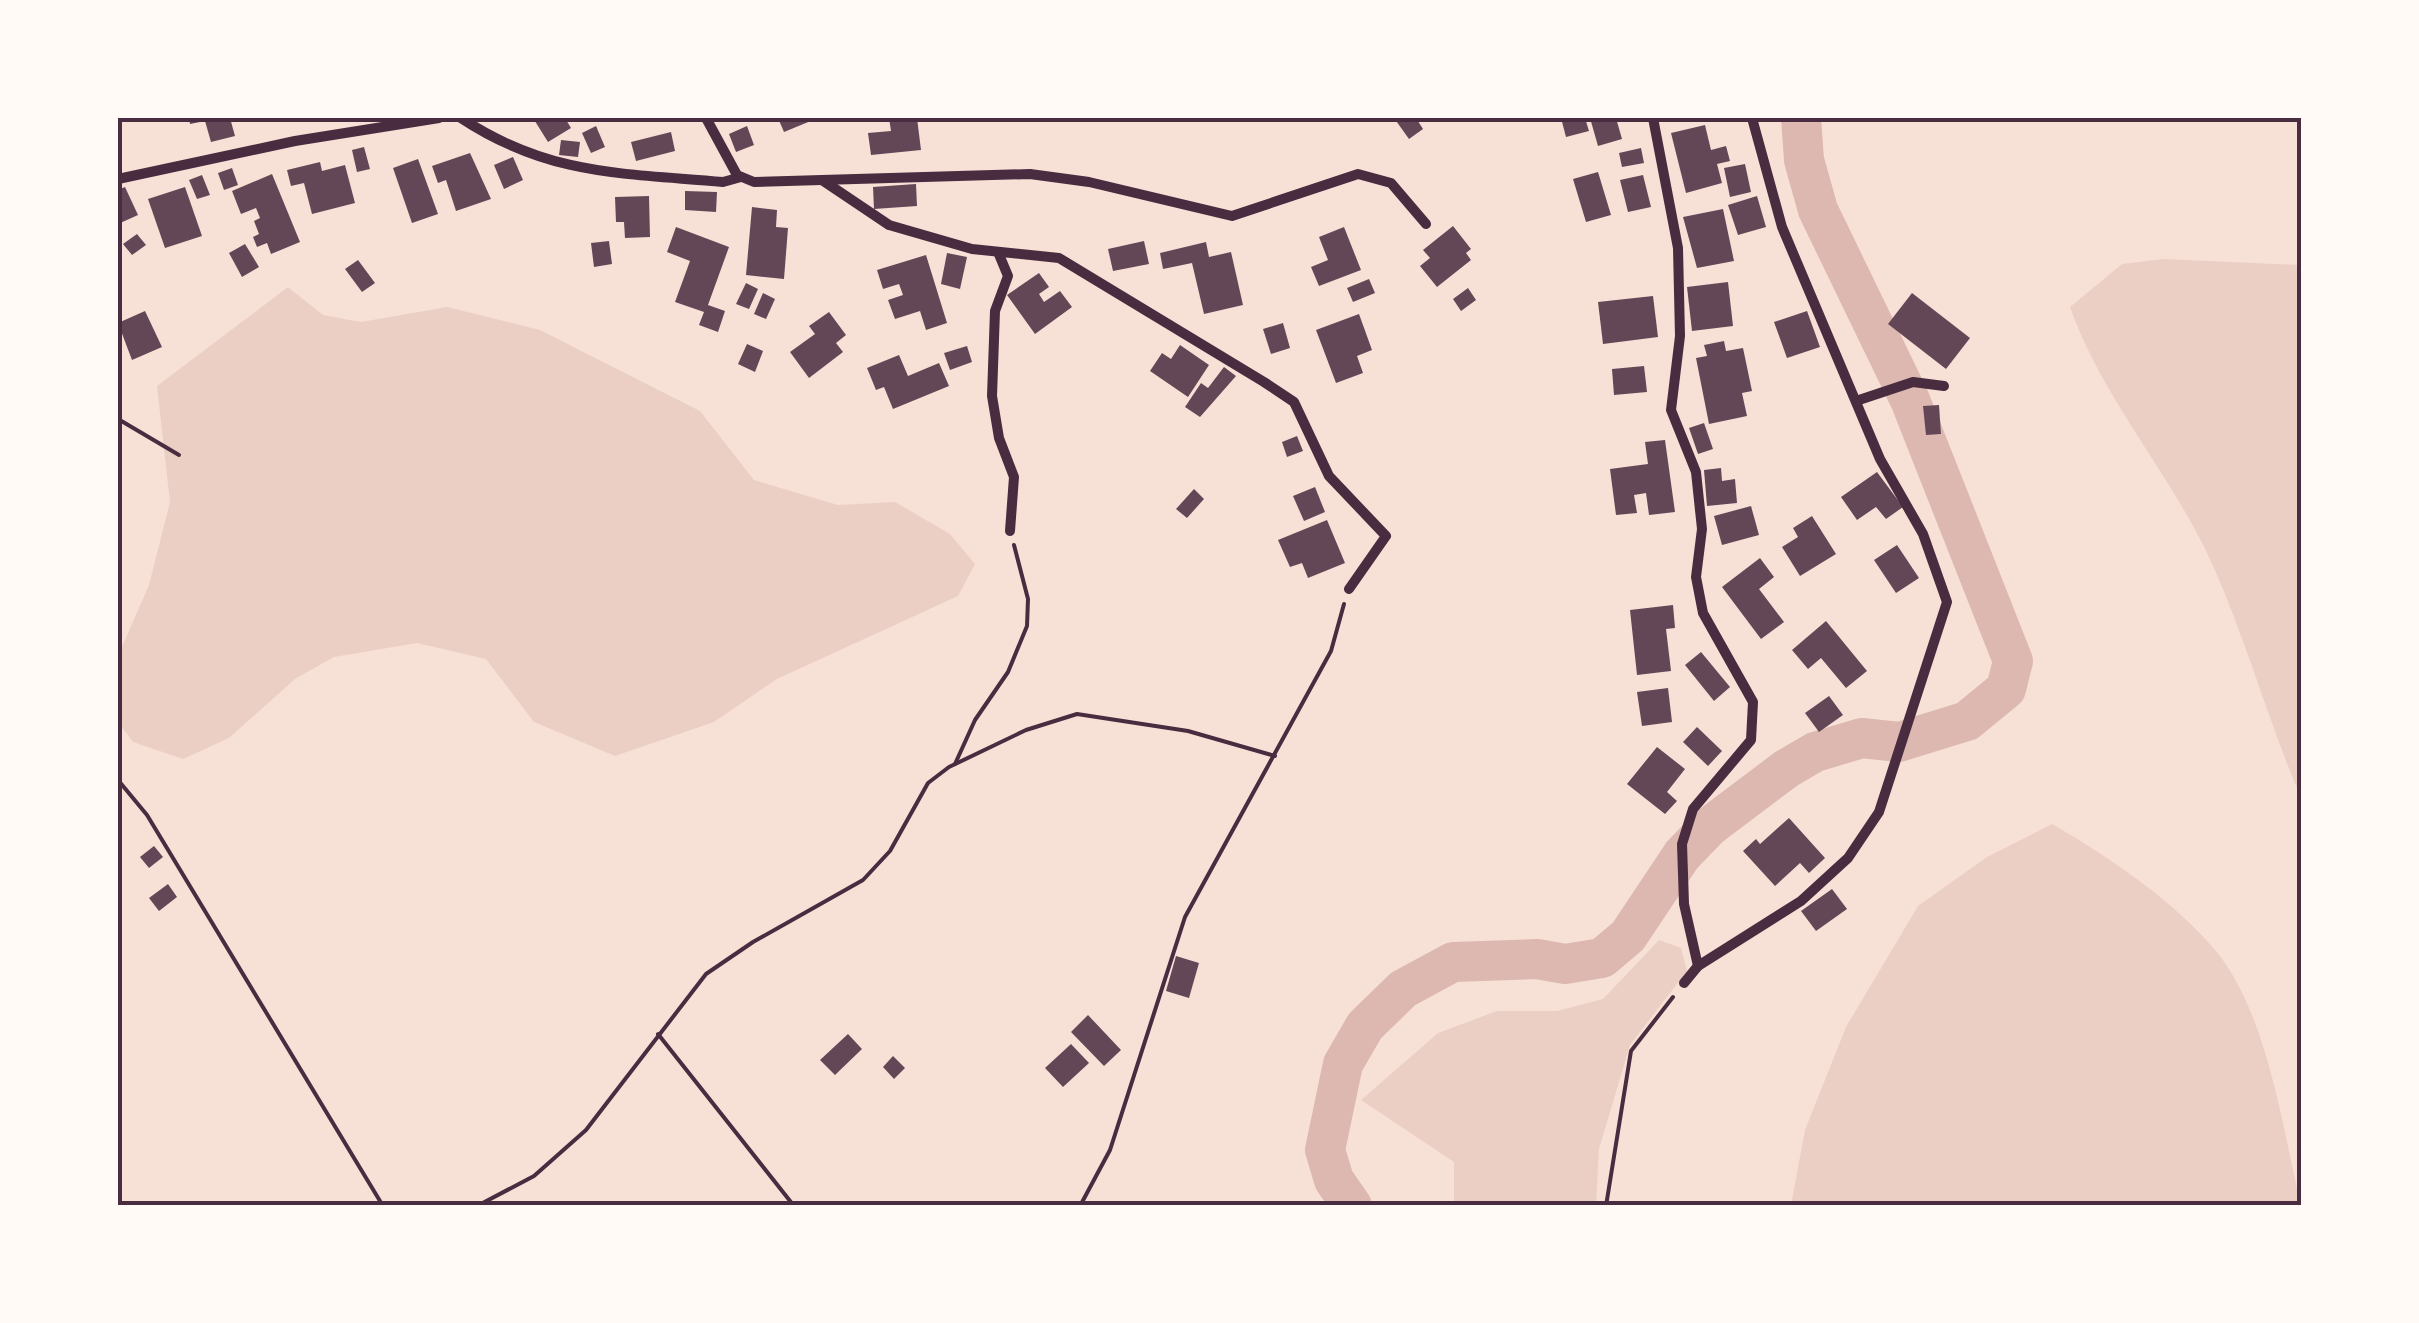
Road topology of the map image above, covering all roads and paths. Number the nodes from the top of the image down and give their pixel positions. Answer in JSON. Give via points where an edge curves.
{"nodes":[{"id":1,"x":439,"y":118,"type":"edge"},
{"id":2,"x":461,"y":118,"type":"edge"},
{"id":3,"x":706,"y":118,"type":"edge"},
{"id":4,"x":1653,"y":118,"type":"edge"},
{"id":5,"x":1752,"y":118,"type":"edge"},
{"id":6,"x":742,"y":177,"type":"junction"},
{"id":7,"x":118,"y":180,"type":"edge"},
{"id":8,"x":821,"y":180,"type":"junction"},
{"id":9,"x":1426,"y":224,"type":"dead end"},
{"id":10,"x":998,"y":252,"type":"junction"},
{"id":11,"x":1944,"y":386,"type":"dead end"},
{"id":12,"x":1856,"y":401,"type":"junction"},
{"id":13,"x":118,"y":419,"type":"edge"},
{"id":14,"x":179,"y":455,"type":"dead end"},
{"id":15,"x":1010,"y":530,"type":"joint"},
{"id":16,"x":1348,"y":589,"type":"joint"},
{"id":17,"x":1276,"y":756,"type":"junction"},
{"id":18,"x":955,"y":764,"type":"junction"},
{"id":19,"x":118,"y":780,"type":"edge"},
{"id":20,"x":1698,"y":966,"type":"junction"},
{"id":21,"x":1684,"y":983,"type":"joint"},
{"id":22,"x":658,"y":1034,"type":"junction"},
{"id":23,"x":383,"y":1206,"type":"edge"},
{"id":24,"x":477,"y":1206,"type":"edge"},
{"id":25,"x":794,"y":1206,"type":"edge"},
{"id":26,"x":1080,"y":1206,"type":"edge"},
{"id":27,"x":1606,"y":1206,"type":"edge"}],
"edges":[{"from":1,"to":7,"type":"street"},
{"from":2,"to":6,"type":"street","via":[[503,146],[569,168],[724,182]]},
{"from":3,"to":6,"type":"street"},
{"from":4,"to":20,"type":"street","via":[[1678,248],[1680,336],[1671,410],[1696,472],[1702,529],[1696,577],[1703,613],[1753,702],[1752,740],[1693,809],[1682,844],[1684,904]]},
{"from":5,"to":12,"type":"street","via":[[1782,227]]},
{"from":6,"to":8,"type":"street"},
{"from":8,"to":9,"type":"street","via":[[1030,174],[1232,216],[1358,174],[1391,182]]},
{"from":8,"to":10,"type":"street","via":[[890,225]]},
{"from":10,"to":15,"type":"street","via":[[1008,276],[995,311],[992,396],[1014,476]]},
{"from":10,"to":16,"type":"street","via":[[1060,258],[1294,402],[1329,476],[1386,536]]},
{"from":11,"to":12,"type":"street","via":[[1913,382]]},
{"from":12,"to":20,"type":"street","via":[[1923,534],[1947,602],[1879,812],[1848,858],[1801,901]]},
{"from":13,"to":14,"type":"path"},
{"from":15,"to":18,"type":"path","via":[[1028,599],[1027,626]]},
{"from":16,"to":17,"type":"path","via":[[1331,651]]},
{"from":17,"to":18,"type":"path","via":[[1188,731],[1077,714]]},
{"from":17,"to":26,"type":"path","via":[[1185,918],[1110,1150]]},
{"from":18,"to":22,"type":"path","via":[[928,783],[890,851],[862,880],[706,974]]},
{"from":19,"to":23,"type":"path","via":[[178,864]]},
{"from":20,"to":21,"type":"street"},
{"from":21,"to":27,"type":"path","via":[[1631,1051]]},
{"from":22,"to":24,"type":"path","via":[[586,1130],[534,1176]]},
{"from":22,"to":25,"type":"path"}]}
